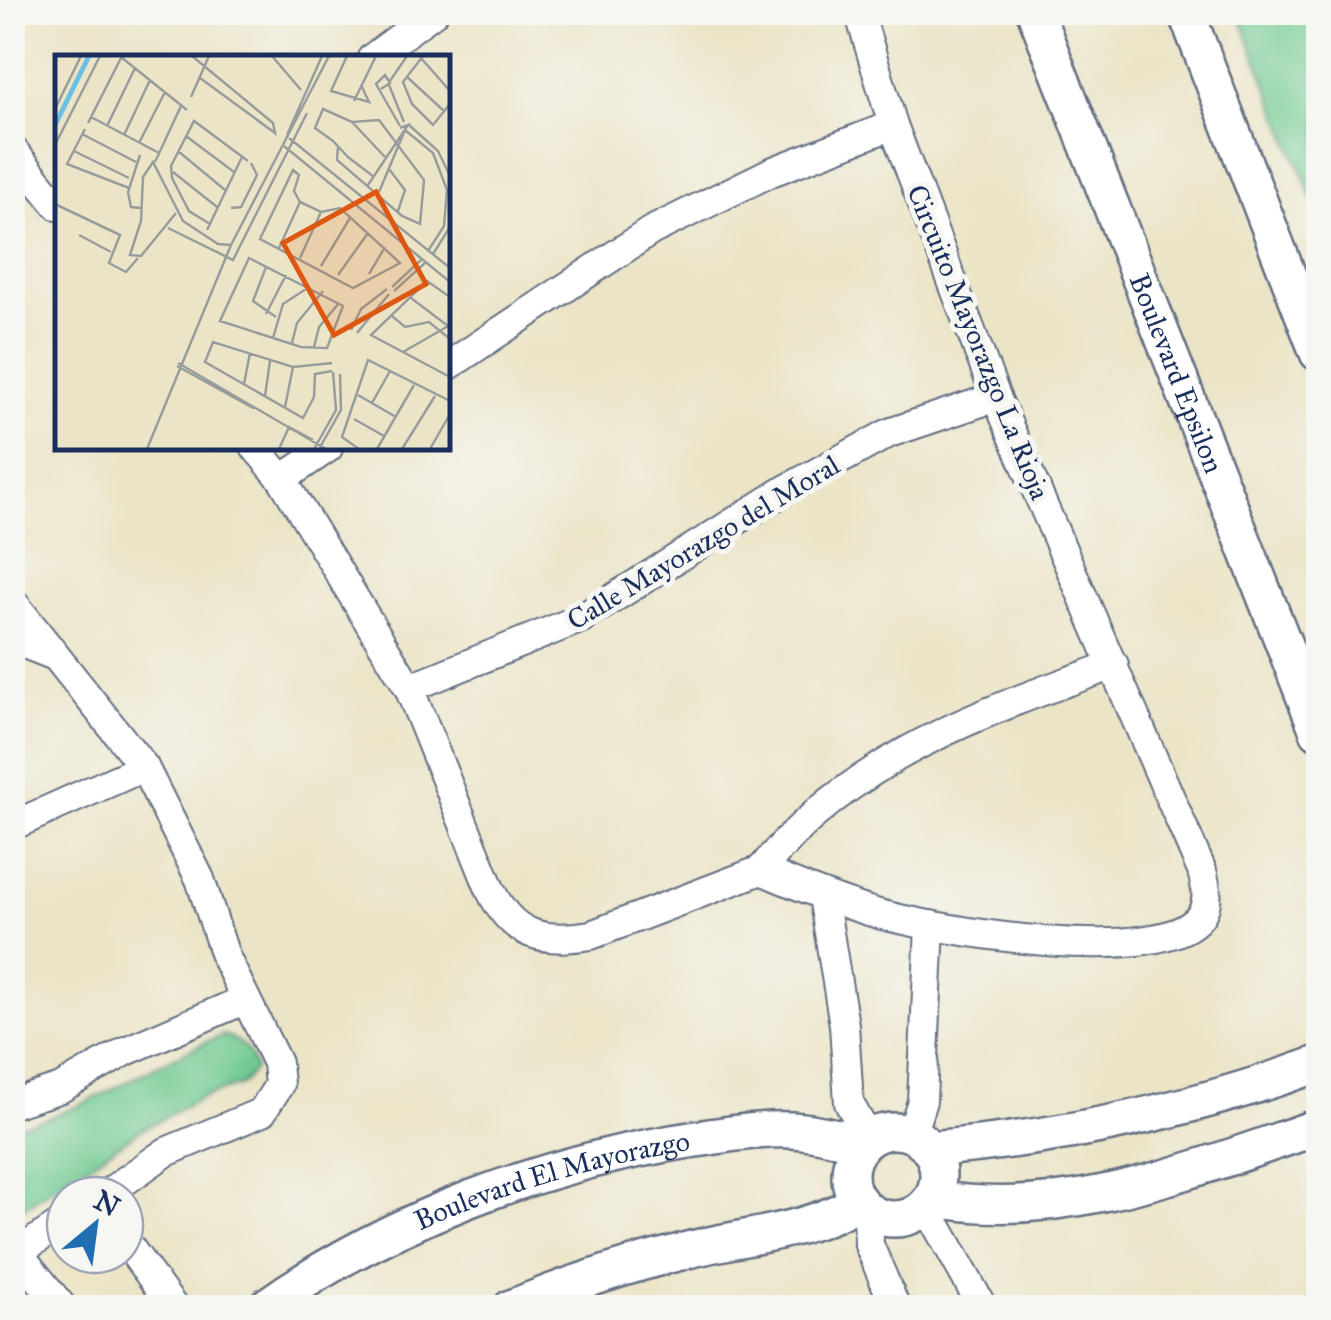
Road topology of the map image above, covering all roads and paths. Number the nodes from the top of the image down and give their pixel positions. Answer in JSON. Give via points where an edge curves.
{"nodes":[{"id":1,"x":434,"y":12,"type":"edge"},
{"id":2,"x":858,"y":12,"type":"edge"},
{"id":3,"x":1035,"y":12,"type":"edge"},
{"id":4,"x":1186,"y":12,"type":"edge"},
{"id":5,"x":376,"y":55,"type":"edge"},
{"id":6,"x":893,"y":125,"type":"junction"},
{"id":7,"x":12,"y":149,"type":"edge"},
{"id":8,"x":55,"y":202,"type":"edge"},
{"id":9,"x":1318,"y":353,"type":"edge"},
{"id":10,"x":450,"y":365,"type":"edge"},
{"id":11,"x":996,"y":397,"type":"junction"},
{"id":12,"x":258,"y":450,"type":"edge"},
{"id":13,"x":325,"y":450,"type":"edge"},
{"id":14,"x":282,"y":479,"type":"junction"},
{"id":15,"x":12,"y":600,"type":"edge"},
{"id":16,"x":12,"y":639,"type":"edge"},
{"id":17,"x":56,"y":657,"type":"junction"},
{"id":18,"x":1114,"y":665,"type":"junction"},
{"id":19,"x":409,"y":688,"type":"junction"},
{"id":20,"x":1318,"y":731,"type":"edge"},
{"id":21,"x":144,"y":767,"type":"junction"},
{"id":22,"x":12,"y":826,"type":"edge"},
{"id":23,"x":760,"y":870,"type":"junction"},
{"id":24,"x":823,"y":896,"type":"junction"},
{"id":25,"x":930,"y":925,"type":"junction"},
{"id":26,"x":244,"y":1000,"type":"junction"},
{"id":27,"x":1318,"y":1064,"type":"edge"},
{"id":28,"x":12,"y":1104,"type":"edge"},
{"id":29,"x":1318,"y":1127,"type":"edge"},
{"id":30,"x":866,"y":1140,"type":"junction"},
{"id":31,"x":920,"y":1142,"type":"junction"},
{"id":32,"x":133,"y":1175,"type":"edge"},
{"id":33,"x":929,"y":1202,"type":"junction"},
{"id":34,"x":864,"y":1206,"type":"junction"},
{"id":35,"x":45,"y":1235,"type":"edge"},
{"id":36,"x":15,"y":1254,"type":"edge"},
{"id":37,"x":145,"y":1268,"type":"edge"},
{"id":38,"x":64,"y":1308,"type":"edge"},
{"id":39,"x":174,"y":1308,"type":"edge"},
{"id":40,"x":264,"y":1308,"type":"edge"},
{"id":41,"x":511,"y":1308,"type":"edge"},
{"id":42,"x":896,"y":1308,"type":"edge"},
{"id":43,"x":984,"y":1308,"type":"edge"}],
"edges":[{"from":1,"to":5,"type":"street"},
{"from":2,"to":6,"type":"street","name":"Circuito Mayorazgo La Rioja"},
{"from":3,"to":20,"type":"street","name":"Boulevard Epsilon"},
{"from":4,"to":9,"type":"street"},
{"from":6,"to":10,"type":"street","via":[[771,172],[650,231]]},
{"from":6,"to":11,"type":"street","name":"Circuito Mayorazgo La Rioja"},
{"from":7,"to":8,"type":"street"},
{"from":11,"to":18,"type":"street","name":"Circuito Mayorazgo La Rioja"},
{"from":11,"to":19,"type":"street","name":"Calle Mayorazgo del Moral","via":[[889,433],[582,618]]},
{"from":12,"to":14,"type":"street"},
{"from":13,"to":14,"type":"street"},
{"from":14,"to":19,"type":"street"},
{"from":15,"to":17,"type":"street"},
{"from":16,"to":17,"type":"street"},
{"from":17,"to":21,"type":"street"},
{"from":18,"to":23,"type":"street","via":[[1023,698],[887,762],[822,804]]},
{"from":18,"to":25,"type":"street","name":"Circuito Mayorazgo La Rioja","via":[[1202,872],[1208,894],[1203,913],[1168,938],[1137,942],[987,936]]},
{"from":19,"to":23,"type":"street","via":[[503,917],[524,932],[591,935]]},
{"from":21,"to":22,"type":"street"},
{"from":21,"to":26,"type":"street","via":[[200,879]]},
{"from":23,"to":24,"type":"street","name":"Circuito Mayorazgo La Rioja"},
{"from":24,"to":25,"type":"street","name":"Circuito Mayorazgo La Rioja"},
{"from":24,"to":30,"type":"street","via":[[850,1102]]},
{"from":25,"to":31,"type":"street"},
{"from":26,"to":28,"type":"street","via":[[126,1051],[61,1088]]},
{"from":26,"to":32,"type":"street","via":[[278,1063],[272,1102],[243,1122],[166,1152]]},
{"from":27,"to":31,"type":"street","via":[[1241,1092],[1088,1130]]},
{"from":29,"to":33,"type":"street","via":[[1059,1203]]},
{"from":30,"to":31,"type":"street","via":[[890,1131]]},
{"from":30,"to":34,"type":"street","via":[[851,1164],[852,1190]]},
{"from":30,"to":40,"type":"street","name":"Boulevard El Mayorazgo","via":[[750,1132],[586,1160],[394,1233]]},
{"from":31,"to":33,"type":"street","via":[[936,1165]]},
{"from":33,"to":34,"type":"street","via":[[893,1219]]},
{"from":33,"to":43,"type":"street"},
{"from":34,"to":41,"type":"street","via":[[602,1274]]},
{"from":34,"to":42,"type":"street","via":[[869,1245]]},
{"from":35,"to":36,"type":"street"},
{"from":36,"to":38,"type":"street"},
{"from":37,"to":39,"type":"street"}]}
